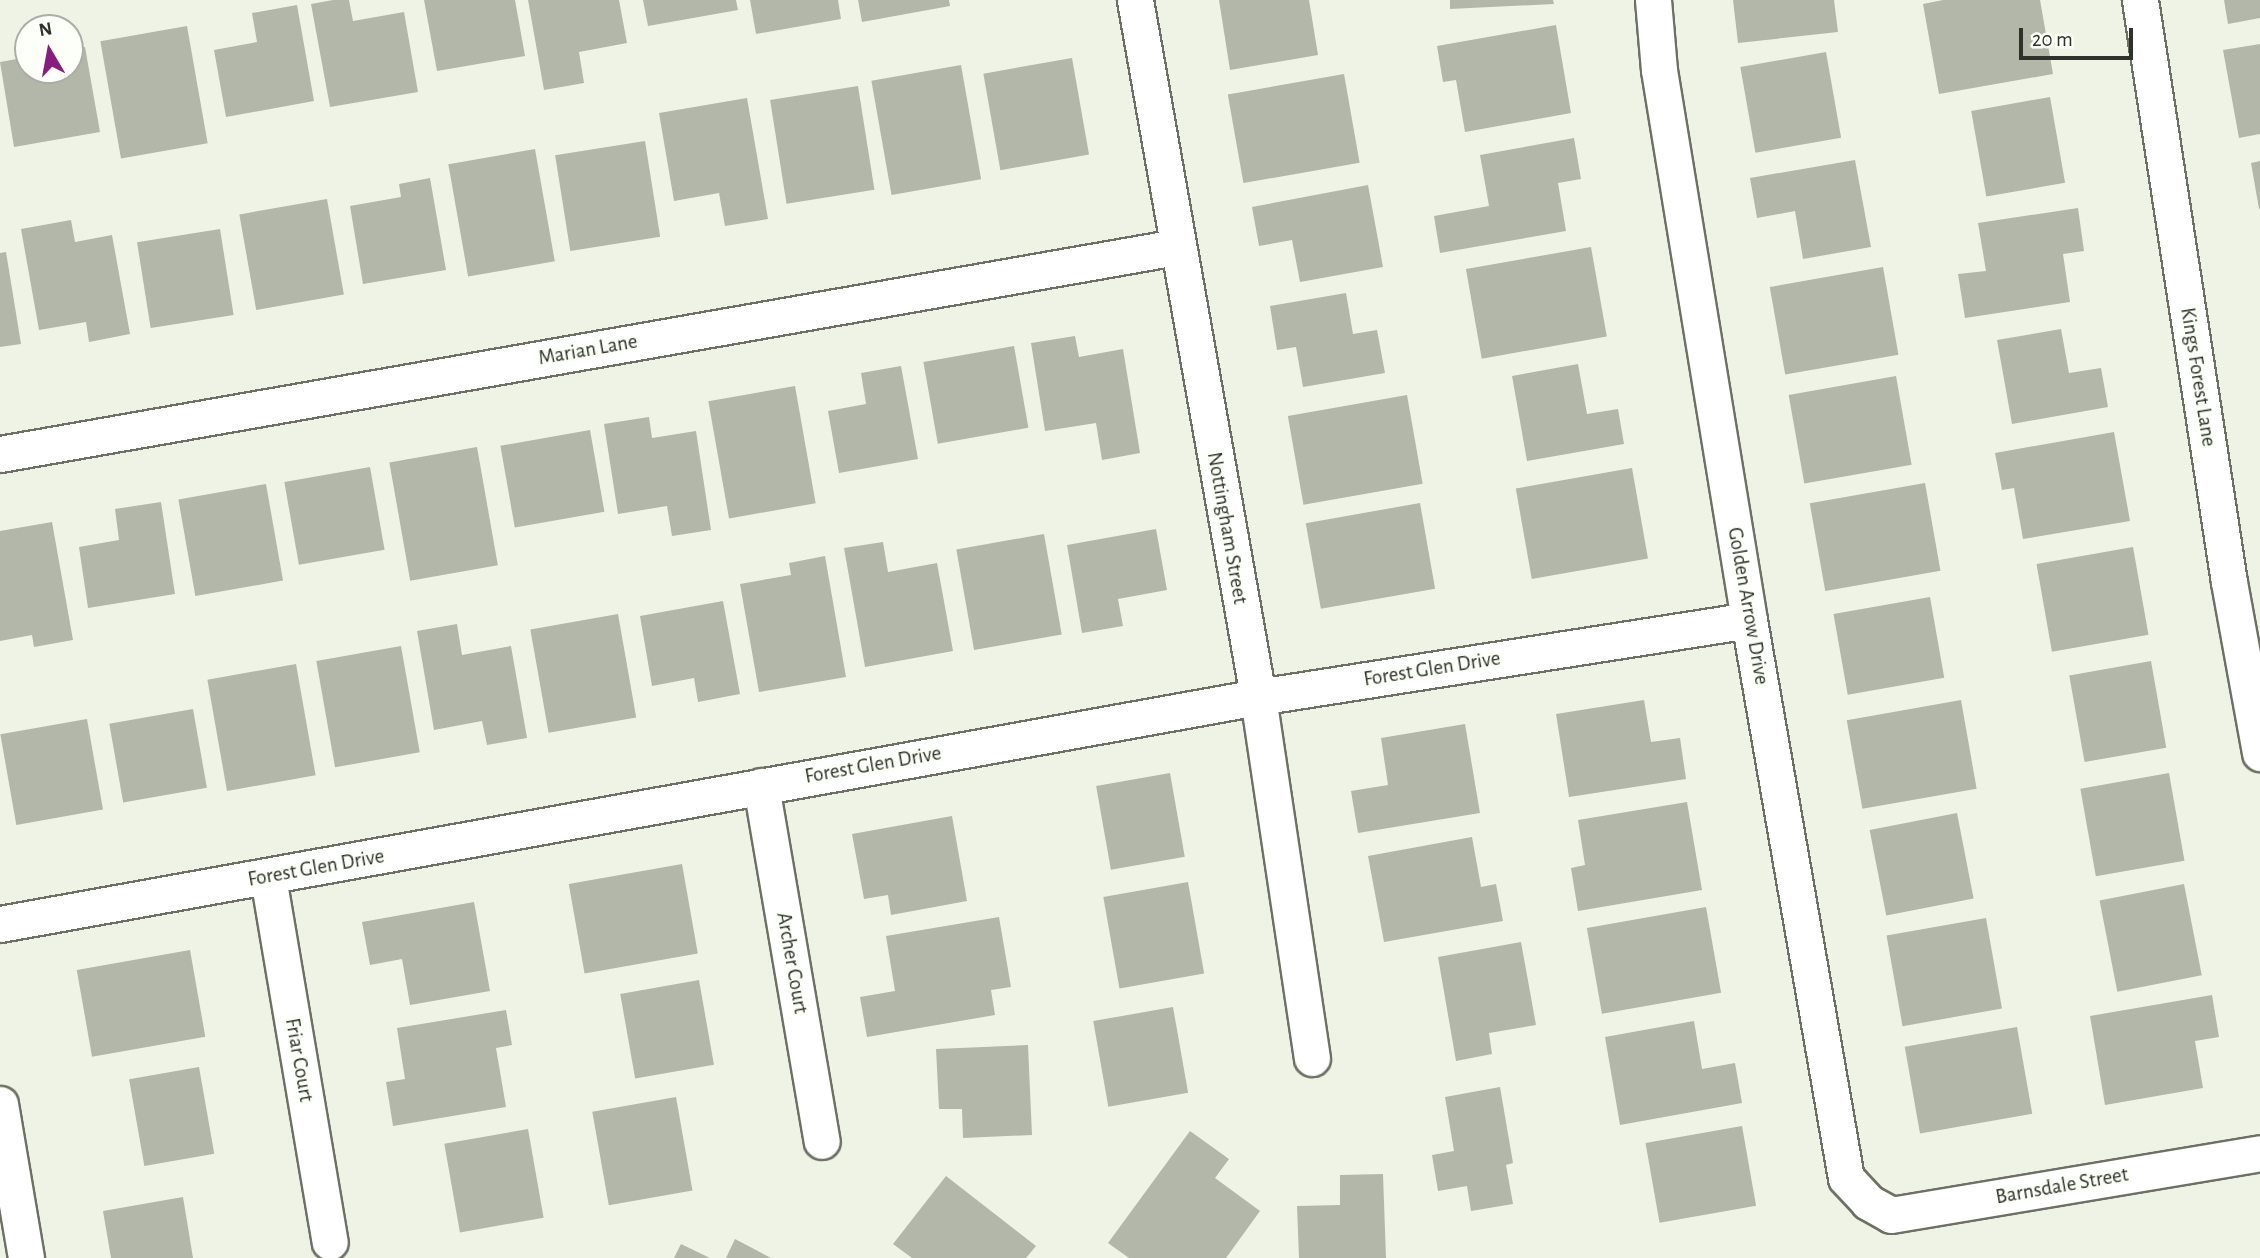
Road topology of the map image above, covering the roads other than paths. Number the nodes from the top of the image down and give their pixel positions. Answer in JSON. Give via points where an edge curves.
{"nodes":[{"id":1,"x":1135,"y":0,"type":"edge"},
{"id":2,"x":1653,"y":0,"type":"edge"},
{"id":3,"x":2140,"y":0,"type":"edge"},
{"id":4,"x":1176,"y":247,"type":"junction"},
{"id":5,"x":0,"y":454,"type":"edge"},
{"id":6,"x":1749,"y":620,"type":"junction"},
{"id":7,"x":1258,"y":697,"type":"junction"},
{"id":8,"x":2260,"y":752,"type":"edge"},
{"id":9,"x":761,"y":786,"type":"junction"},
{"id":10,"x":268,"y":877,"type":"junction"},
{"id":11,"x":0,"y":924,"type":"edge"},
{"id":12,"x":1312,"y":1058,"type":"dead end"},
{"id":13,"x":0,"y":1104,"type":"edge"},
{"id":14,"x":822,"y":1141,"type":"dead end"},
{"id":15,"x":2260,"y":1153,"type":"edge"},
{"id":16,"x":1868,"y":1202,"type":"joint"},
{"id":17,"x":330,"y":1242,"type":"dead end"},
{"id":18,"x":26,"y":1258,"type":"edge"}],
"edges":[{"from":1,"to":4,"type":"street","name":"Nottingham Street"},
{"from":2,"to":6,"type":"street","name":"Golden Arrow Drive","via":[[1659,70]]},
{"from":3,"to":8,"type":"street","name":"Kings Forest Lane"},
{"from":4,"to":5,"type":"street","name":"Marian Lane"},
{"from":4,"to":7,"type":"street","name":"Nottingham Street"},
{"from":6,"to":7,"type":"street","name":"Forest Glen Drive"},
{"from":6,"to":16,"type":"street","name":"Golden Arrow Drive","via":[[1846,1178]]},
{"from":7,"to":9,"type":"street","name":"Forest Glen Drive"},
{"from":7,"to":12,"type":"street","name":"Nottingham Street"},
{"from":9,"to":10,"type":"street","name":"Forest Glen Drive"},
{"from":9,"to":14,"type":"street","name":"Archer Court"},
{"from":10,"to":11,"type":"street","name":"Forest Glen Drive"},
{"from":10,"to":17,"type":"street","name":"Friar Court"},
{"from":13,"to":18,"type":"street"},
{"from":15,"to":16,"type":"street","name":"Barnsdale Street","via":[[1891,1215]]}]}
